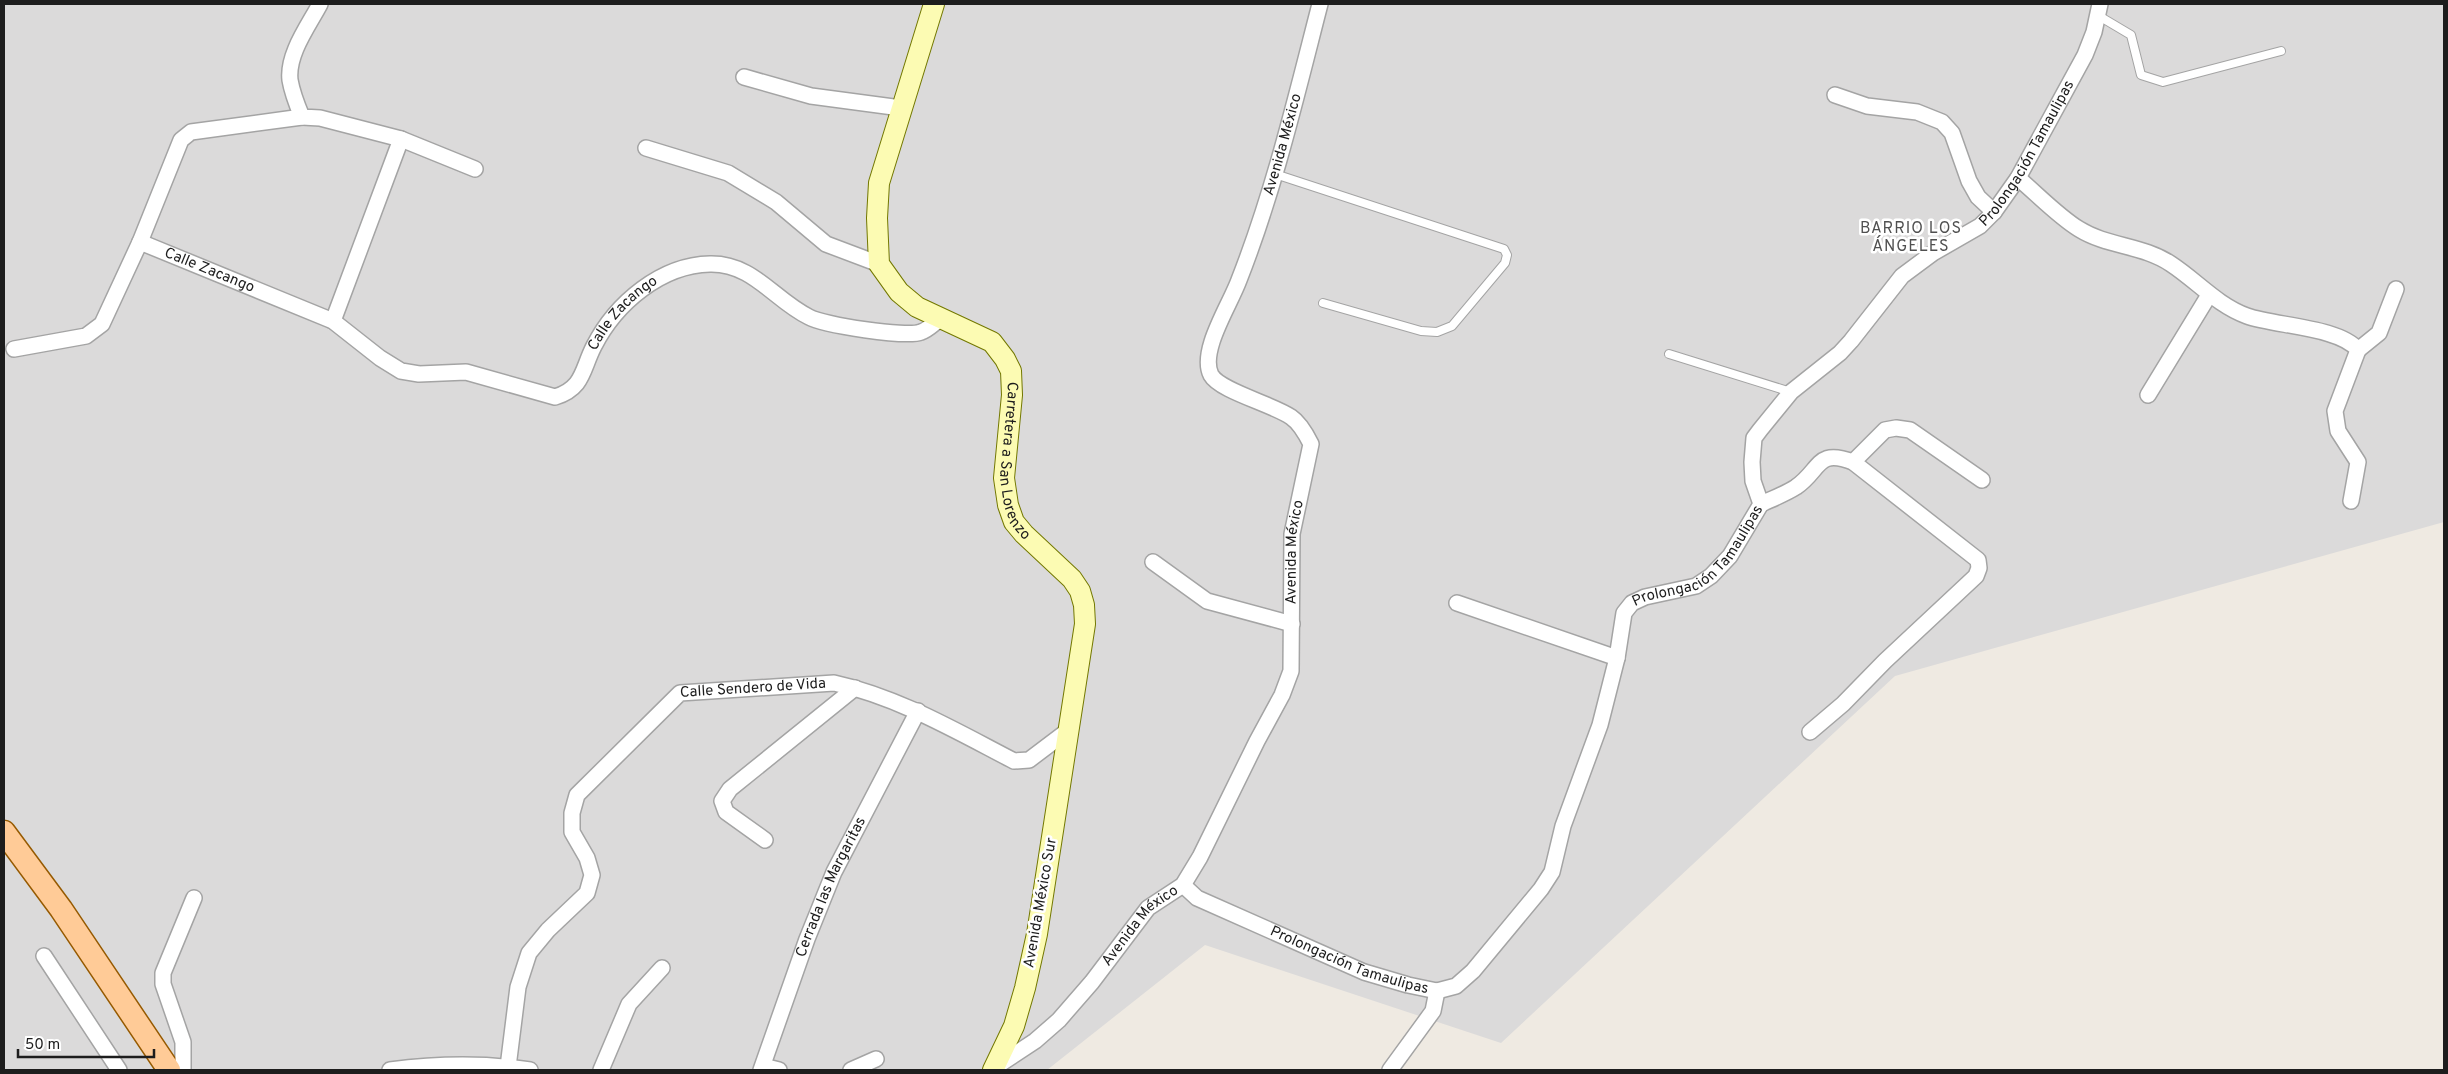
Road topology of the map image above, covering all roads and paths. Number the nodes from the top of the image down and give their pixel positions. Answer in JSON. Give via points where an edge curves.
{"nodes":[{"id":1,"x":320,"y":4,"type":"edge"},
{"id":2,"x":934,"y":4,"type":"edge"},
{"id":3,"x":1320,"y":4,"type":"edge"},
{"id":4,"x":2099,"y":10,"type":"edge"},
{"id":5,"x":2281,"y":51,"type":"dead end"},
{"id":6,"x":744,"y":77,"type":"dead end"},
{"id":7,"x":1835,"y":95,"type":"dead end"},
{"id":8,"x":901,"y":108,"type":"junction"},
{"id":9,"x":302,"y":117,"type":"junction"},
{"id":10,"x":401,"y":139,"type":"junction"},
{"id":11,"x":646,"y":148,"type":"dead end"},
{"id":12,"x":475,"y":169,"type":"dead end"},
{"id":13,"x":1275,"y":174,"type":"junction"},
{"id":14,"x":2018,"y":178,"type":"junction"},
{"id":15,"x":1994,"y":212,"type":"junction"},
{"id":16,"x":140,"y":242,"type":"junction"},
{"id":17,"x":879,"y":264,"type":"junction"},
{"id":18,"x":2396,"y":289,"type":"dead end"},
{"id":19,"x":2209,"y":295,"type":"junction"},
{"id":20,"x":1323,"y":303,"type":"dead end"},
{"id":21,"x":940,"y":319,"type":"junction"},
{"id":22,"x":333,"y":321,"type":"junction"},
{"id":23,"x":2354,"y":345,"type":"junction"},
{"id":24,"x":14,"y":349,"type":"dead end"},
{"id":25,"x":1670,"y":354,"type":"dead end"},
{"id":26,"x":1791,"y":392,"type":"junction"},
{"id":27,"x":2148,"y":395,"type":"dead end"},
{"id":28,"x":1853,"y":462,"type":"junction"},
{"id":29,"x":1982,"y":480,"type":"dead end"},
{"id":30,"x":2352,"y":500,"type":"dead end"},
{"id":31,"x":1761,"y":504,"type":"junction"},
{"id":32,"x":1153,"y":562,"type":"dead end"},
{"id":33,"x":1457,"y":604,"type":"dead end"},
{"id":34,"x":1292,"y":624,"type":"junction"},
{"id":35,"x":1617,"y":658,"type":"junction"},
{"id":36,"x":855,"y":688,"type":"junction"},
{"id":37,"x":918,"y":711,"type":"junction"},
{"id":38,"x":1070,"y":729,"type":"junction"},
{"id":39,"x":1810,"y":732,"type":"dead end"},
{"id":40,"x":4,"y":832,"type":"edge"},
{"id":41,"x":765,"y":840,"type":"dead end"},
{"id":42,"x":1183,"y":885,"type":"junction"},
{"id":43,"x":194,"y":898,"type":"dead end"},
{"id":44,"x":44,"y":956,"type":"dead end"},
{"id":45,"x":662,"y":968,"type":"dead end"},
{"id":46,"x":1436,"y":991,"type":"junction"},
{"id":47,"x":876,"y":1059,"type":"dead end"},
{"id":48,"x":508,"y":1067,"type":"junction"},
{"id":49,"x":453,"y":1068,"type":"edge"},
{"id":50,"x":762,"y":1068,"type":"edge"},
{"id":51,"x":994,"y":1069,"type":"edge"},
{"id":52,"x":119,"y":1070,"type":"edge"},
{"id":53,"x":169,"y":1070,"type":"edge"},
{"id":54,"x":183,"y":1070,"type":"edge"},
{"id":55,"x":390,"y":1070,"type":"edge"},
{"id":56,"x":530,"y":1070,"type":"edge"},
{"id":57,"x":601,"y":1070,"type":"edge"},
{"id":58,"x":779,"y":1070,"type":"edge"},
{"id":59,"x":851,"y":1070,"type":"edge"},
{"id":60,"x":1390,"y":1070,"type":"edge"}],
"edges":[{"from":1,"to":9,"type":"street","via":[[291,65],[292,86]]},
{"from":2,"to":8,"type":"street"},
{"from":3,"to":13,"type":"street","name":"Avenida México"},
{"from":4,"to":5,"type":"lane","via":[[2130,35],[2141,75],[2163,82]]},
{"from":4,"to":14,"type":"street","name":"Prolongación Tamaulipas","via":[[2085,54]]},
{"from":6,"to":8,"type":"street","via":[[811,96]]},
{"from":7,"to":15,"type":"street","via":[[1867,106],[1917,112],[1942,122],[1952,133],[1978,197]]},
{"from":8,"to":17,"type":"street","via":[[879,183],[876,218]]},
{"from":9,"to":10,"type":"street","via":[[320,118]]},
{"from":9,"to":16,"type":"street","via":[[191,132],[181,140]]},
{"from":10,"to":12,"type":"street"},
{"from":10,"to":22,"type":"street"},
{"from":11,"to":17,"type":"street","via":[[728,174],[776,202],[826,244]]},
{"from":13,"to":20,"type":"lane","via":[[1504,249],[1506,255],[1505,263],[1452,326],[1436,332],[1421,331]]},
{"from":13,"to":34,"type":"street","name":"Avenida México","via":[[1248,258],[1210,344],[1207,364],[1212,377],[1226,388],[1274,407],[1292,418],[1311,444],[1292,534]]},
{"from":14,"to":15,"type":"street","name":"Prolongación Tamaulipas"},
{"from":14,"to":19,"type":"street","via":[[2079,229],[2099,238],[2146,250],[2171,264]]},
{"from":15,"to":26,"type":"street","name":"Prolongación Tamaulipas","via":[[1980,226],[1933,253],[1902,276],[1840,354]]},
{"from":16,"to":22,"type":"street","name":"Calle Zacango"},
{"from":16,"to":24,"type":"street","via":[[102,324],[86,336]]},
{"from":17,"to":21,"type":"street","name":"Carretera a San Lorenzo","via":[[899,292],[917,307]]},
{"from":18,"to":23,"type":"street","via":[[2379,333]]},
{"from":19,"to":23,"type":"street","via":[[2246,316],[2312,329]]},
{"from":19,"to":27,"type":"street"},
{"from":21,"to":22,"type":"street","name":"Calle Zacango","via":[[920,333],[903,334],[820,322],[794,308],[752,275],[732,267],[697,265],[675,270],[633,296],[607,325],[577,385],[567,394],[555,397],[466,372],[420,374],[401,371]]},
{"from":21,"to":38,"type":"street","name":"Carretera a San Lorenzo","via":[[992,342],[1011,371],[1012,395],[1004,478],[1008,505],[1014,522],[1024,534],[1072,579],[1084,605],[1085,624]]},
{"from":23,"to":30,"type":"street","via":[[2335,411],[2338,431],[2358,462]]},
{"from":25,"to":26,"type":"lane"},
{"from":26,"to":31,"type":"street","name":"Prolongación Tamaulipas","via":[[1754,438],[1753,482]]},
{"from":28,"to":29,"type":"street","via":[[1885,430],[1896,428],[1910,430]]},
{"from":28,"to":31,"type":"street","via":[[1836,455],[1825,458],[1797,486]]},
{"from":28,"to":39,"type":"street","via":[[1965,548],[1978,560],[1979,568],[1976,576]]},
{"from":31,"to":35,"type":"street","name":"Prolongación Tamaulipas","via":[[1730,556],[1711,576],[1696,586],[1632,603],[1624,613]]},
{"from":32,"to":34,"type":"street","via":[[1207,601]]},
{"from":33,"to":35,"type":"street"},
{"from":34,"to":42,"type":"street","name":"Avenida México","via":[[1291,671],[1282,695]]},
{"from":35,"to":46,"type":"street","name":"Prolongación Tamaulipas","via":[[1600,725],[1563,826],[1552,872],[1473,971],[1456,986]]},
{"from":36,"to":37,"type":"street","name":"Calle Sendero de Vida"},
{"from":36,"to":41,"type":"street","via":[[730,789],[722,801],[726,812]]},
{"from":36,"to":48,"type":"street","name":"Calle Sendero de Vida","via":[[834,683],[680,692],[577,795],[572,813],[572,832],[587,858],[592,875],[587,893],[529,953],[518,987]]},
{"from":37,"to":38,"type":"street","name":"Calle Sendero de Vida","via":[[1014,761],[1029,760]]},
{"from":37,"to":50,"type":"street","name":"Cerrada las Margaritas","via":[[834,872],[806,939]]},
{"from":38,"to":51,"type":"street","name":"Avenida México Sur","via":[[1034,952],[1014,1026]]},
{"from":40,"to":53,"type":"main road","via":[[61,909]]},
{"from":42,"to":46,"type":"street","name":"Prolongación Tamaulipas","via":[[1197,898],[1364,972]]},
{"from":42,"to":51,"type":"street","name":"Avenida México","via":[[1148,908],[1059,1020]]},
{"from":43,"to":54,"type":"street","via":[[163,973],[163,984],[183,1042]]},
{"from":44,"to":52,"type":"street"},
{"from":45,"to":57,"type":"street","via":[[629,1004]]},
{"from":46,"to":60,"type":"street","via":[[1432,1011]]},
{"from":47,"to":59,"type":"street"},
{"from":48,"to":49,"type":"street"},
{"from":48,"to":56,"type":"street"},
{"from":49,"to":55,"type":"street","via":[[421,1066]]},
{"from":50,"to":58,"type":"street"}]}
